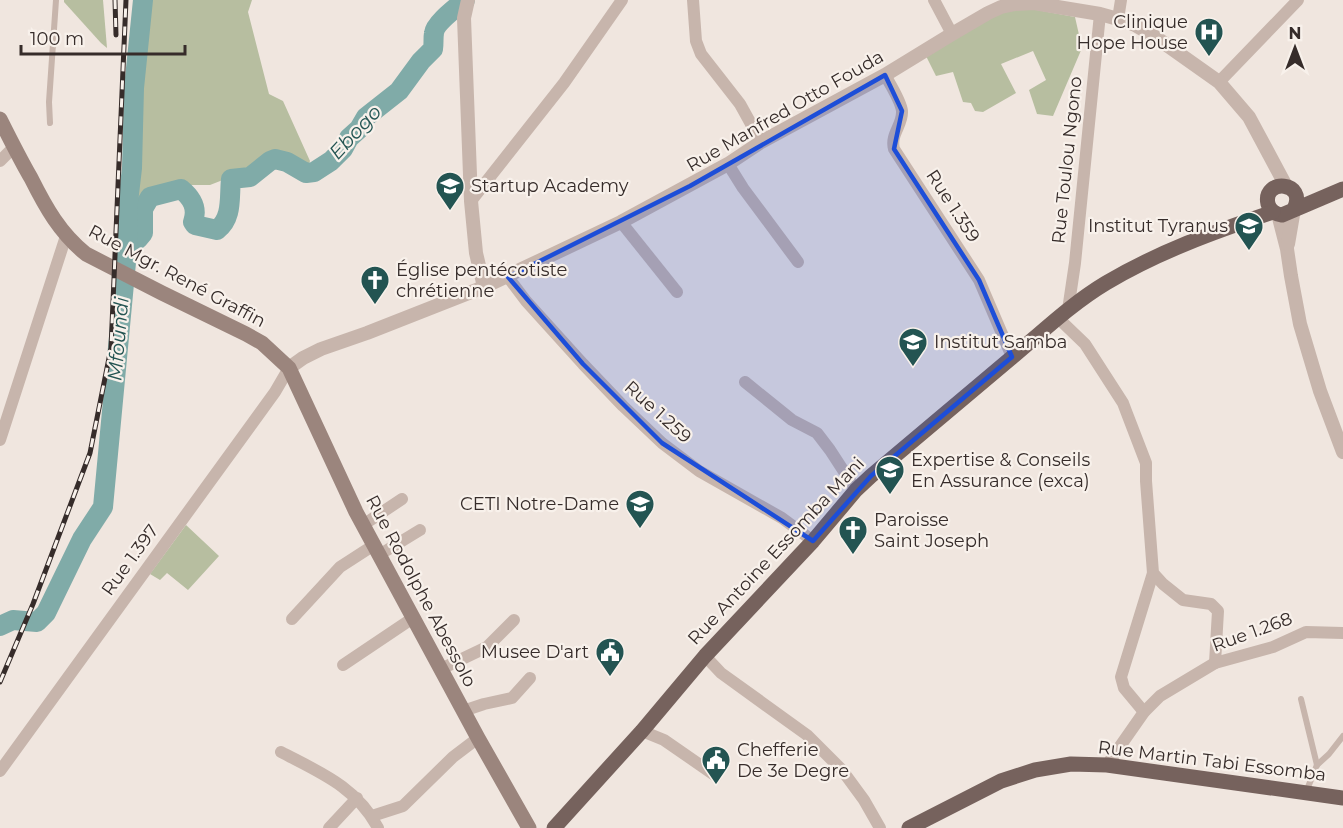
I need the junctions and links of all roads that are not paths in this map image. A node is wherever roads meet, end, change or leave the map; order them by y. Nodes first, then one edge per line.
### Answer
1 (56, 0) edge
2 (622, 0) edge
3 (693, 0) edge
4 (934, 0) edge
5 (1121, 0) edge
6 (1298, 0) edge
7 (466, 2) edge
8 (1034, 2) edge
9 (1100, 14) junction
10 (1118, 19) junction
11 (952, 34) junction
12 (885, 75) junction
13 (1219, 81) junction
14 (0, 119) edge
15 (50, 123) dead end
16 (761, 142) junction
17 (14, 147) junction
18 (0, 161) edge
19 (728, 164) junction
20 (1339, 191) edge
21 (1278, 199) junction
22 (471, 201) junction
23 (1294, 209) junction
24 (621, 222) junction
25 (66, 236) junction
26 (1287, 249) junction
27 (798, 262) dead end
28 (508, 277) junction
29 (484, 287) junction
30 (677, 292) dead end
31 (1063, 314) junction
32 (1012, 357) junction
33 (289, 368) junction
34 (745, 382) dead end
35 (0, 440) edge
36 (1343, 452) edge
37 (856, 490) junction
38 (402, 499) dead end
39 (363, 525) junction
40 (420, 530) dead end
41 (813, 542) junction
42 (376, 550) junction
43 (1153, 573) junction
44 (413, 618) junction
45 (292, 619) dead end
46 (514, 620) dead end
47 (1343, 633) edge
48 (705, 656) junction
49 (1215, 663) junction
50 (343, 665) dead end
51 (441, 669) junction
52 (530, 678) dead end
53 (1301, 699) dead end
54 (463, 711) junction
55 (1144, 712) junction
56 (642, 731) junction
57 (1343, 736) edge
58 (478, 738) junction
59 (280, 752) dead end
60 (1107, 765) junction
61 (1317, 765) junction
62 (0, 771) edge
63 (716, 776) dead end
64 (1305, 793) junction
65 (357, 798) junction
66 (1343, 798) edge
67 (372, 816) junction
68 (329, 828) edge
69 (378, 828) edge
70 (529, 828) edge
71 (554, 828) edge
72 (880, 828) edge
73 (909, 828) edge

1 - 15 lane
2 - 22 street
3 - 16 street
4 - 11 street
5 - 10 street
6 - 13 street
7 - 22 street
8 - 9 street, Rue Manfred Otto Fouda
8 - 11 street, Rue Manfred Otto Fouda
9 - 10 street, Rue Manfred Otto Fouda
9 - 31 street, Rue Toulou Ngono
10 - 13 street, Rue Manfred Otto Fouda
11 - 12 street, Rue Manfred Otto Fouda
12 - 16 street, Rue Manfred Otto Fouda
12 - 32 street, Rue 1.359
13 - 21 street, Rue Manfred Otto Fouda
14 - 17 main road, Rue Mgr. René Graffin
16 - 19 street, Rue Manfred Otto Fouda
17 - 18 street
17 - 25 main road, Rue Mgr. René Graffin
19 - 24 street, Rue Manfred Otto Fouda
19 - 27 street
20 - 21 main road
20 - 23 main road
21 - 23 main road
21 - 26 street
21 - 31 main road, Rue Antoine Essomba Mani
22 - 29 street
23 - 26 street
24 - 28 street, Rue Manfred Otto Fouda
24 - 30 street
25 - 33 main road, Rue Mgr. René Graffin
25 - 35 street
26 - 36 street
28 - 29 street, Rue Manfred Otto Fouda
28 - 41 street, Rue 1.259
29 - 33 street, Rue Manfred Otto Fouda
31 - 32 main road, Rue Antoine Essomba Mani
31 - 43 street
32 - 37 main road, Rue Antoine Essomba Mani
33 - 39 main road, Rue Rodolphe Abessolo
33 - 62 street, Rue 1.397
34 - 37 street
37 - 41 main road, Rue Antoine Essomba Mani
38 - 39 street
39 - 42 main road, Rue Rodolphe Abessolo
40 - 42 street
41 - 48 main road, Rue Antoine Essomba Mani
42 - 44 main road, Rue Rodolphe Abessolo
42 - 45 street
43 - 49 street
43 - 55 street
44 - 50 street
44 - 51 main road, Rue Rodolphe Abessolo
46 - 51 street
47 - 49 street, Rue 1.268
48 - 56 main road, Rue Antoine Essomba Mani
48 - 72 street
49 - 55 street, Rue 1.268
51 - 54 main road, Rue Rodolphe Abessolo
52 - 54 street
53 - 61 lane
54 - 58 main road, Rue Rodolphe Abessolo
55 - 60 street, Rue 1.268
56 - 63 street
56 - 71 main road, Rue Antoine Essomba Mani
57 - 61 lane
58 - 67 street
58 - 70 main road, Rue Rodolphe Abessolo
59 - 65 street
60 - 64 main road, Rue Martin Tabi Essomba
60 - 73 main road, Rue Martin Tabi Essomba
61 - 64 lane
64 - 66 main road, Rue Martin Tabi Essomba
65 - 67 street
65 - 68 street
67 - 69 street

